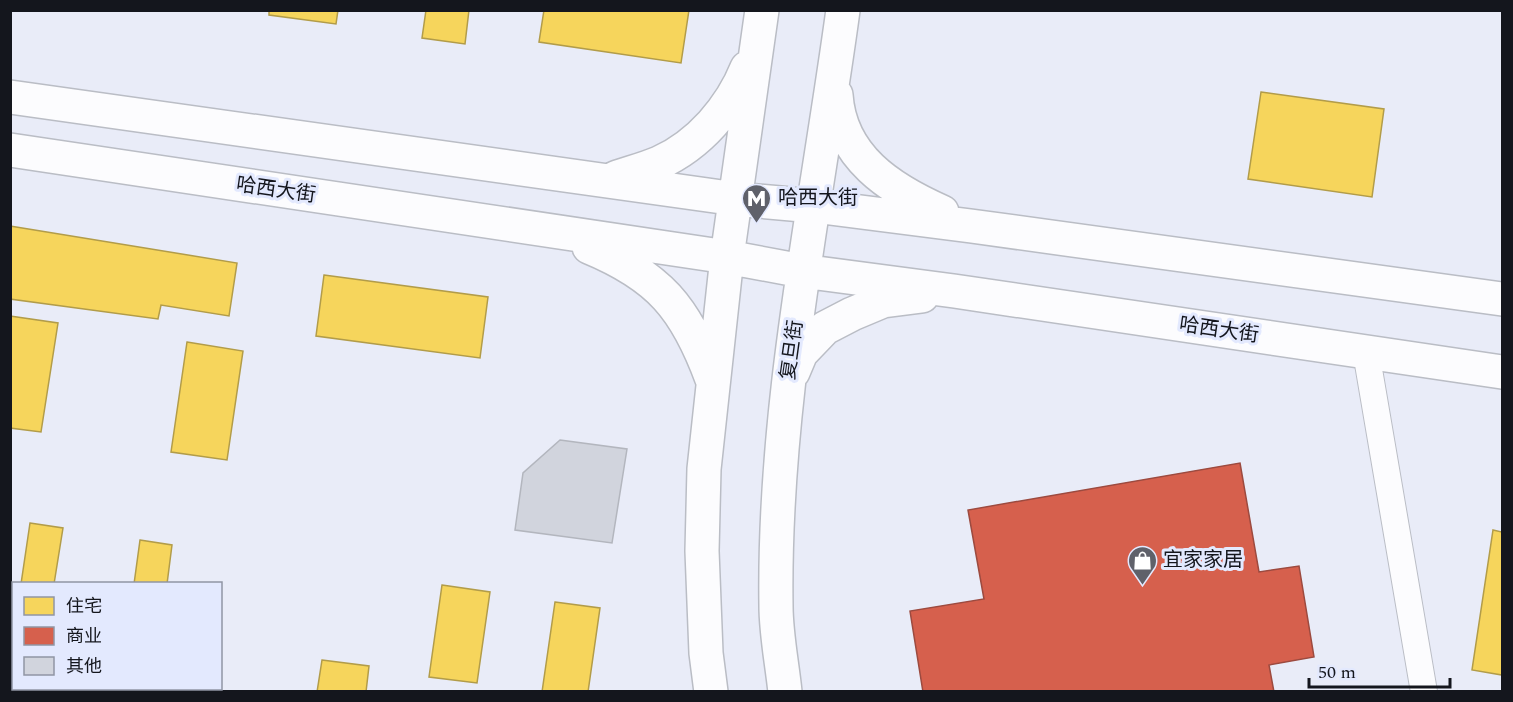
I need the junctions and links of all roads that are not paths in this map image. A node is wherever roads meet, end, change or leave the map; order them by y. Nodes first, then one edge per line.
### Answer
1 (843, 10) edge
2 (760, 26) edge
3 (835, 73) junction
4 (10, 97) edge
5 (10, 150) edge
6 (610, 180) junction
7 (736, 199) junction
8 (814, 206) junction
9 (971, 225) junction
10 (551, 231) junction
11 (727, 257) junction
12 (802, 271) junction
13 (954, 291) junction
14 (1503, 299) edge
15 (1366, 352) junction
16 (1503, 372) edge
17 (714, 382) junction
18 (787, 388) junction
19 (711, 692) edge
20 (785, 692) edge
21 (1424, 692) edge

1 - 3 main road, 复旦街
2 - 6 main road
2 - 7 main road
3 - 8 main road, 复旦街
3 - 9 main road
4 - 6 main road
5 - 10 main road, 哈西大街
6 - 7 main road
7 - 8 main road
7 - 11 main road
8 - 9 main road
8 - 12 main road, 复旦街
9 - 14 main road
10 - 11 main road, 哈西大街
10 - 17 main road
11 - 12 main road, 哈西大街
11 - 17 main road
12 - 13 main road, 哈西大街
12 - 18 main road, 复旦街
13 - 15 main road, 哈西大街
13 - 18 main road
15 - 16 main road, 哈西大街
15 - 21 street
17 - 19 main road
18 - 20 main road, 复旦街

